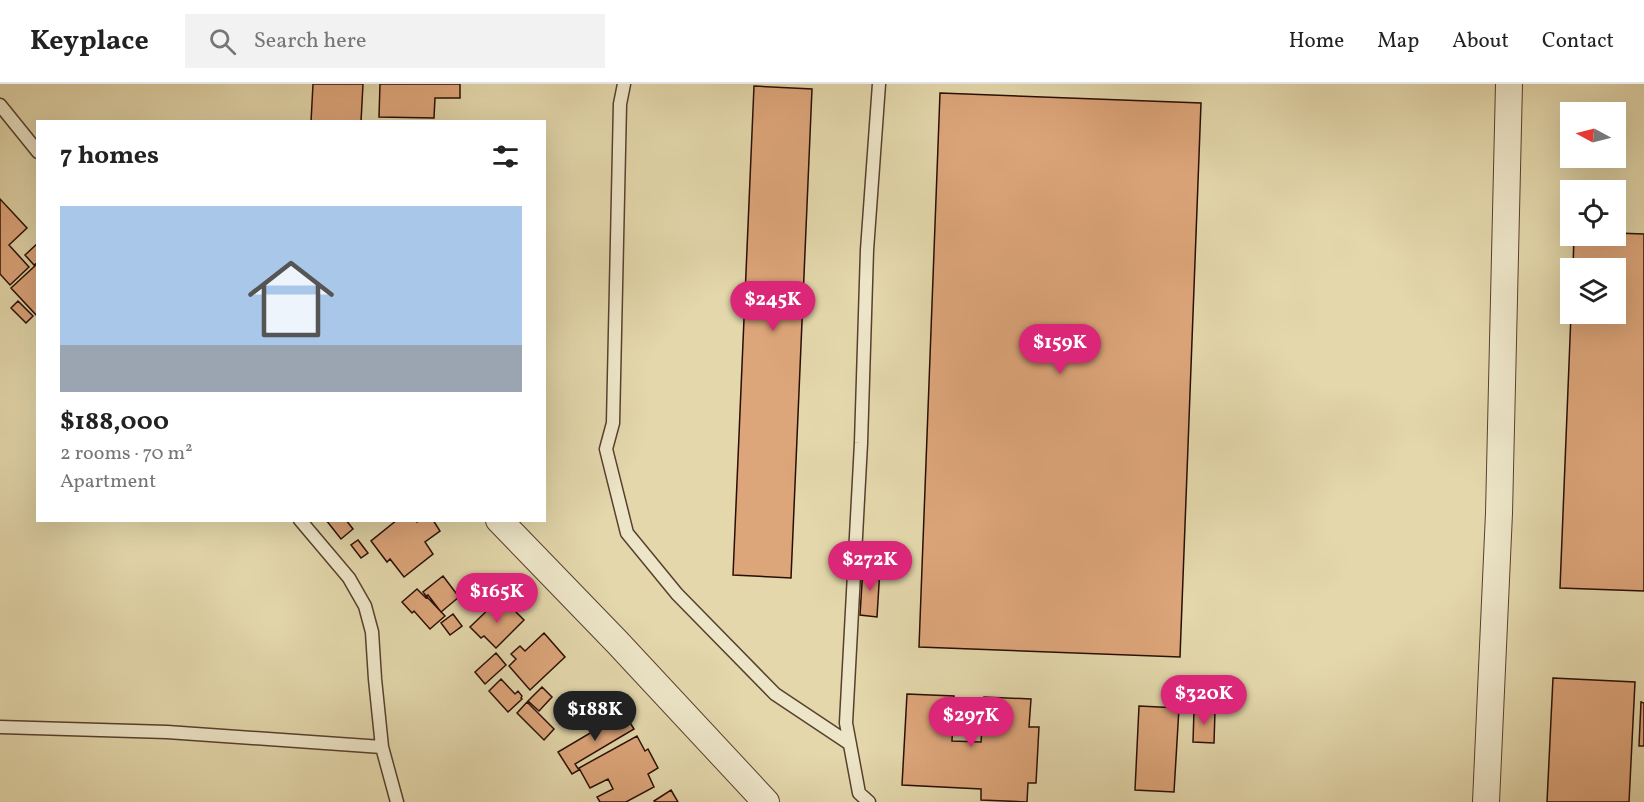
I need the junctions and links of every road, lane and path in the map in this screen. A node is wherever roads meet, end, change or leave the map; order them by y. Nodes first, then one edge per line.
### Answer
1 (624, 84) edge
2 (879, 84) edge
3 (1509, 84) edge
4 (0, 105) edge
5 (36, 150) edge
6 (302, 522) edge
7 (501, 522) edge
8 (0, 727) edge
9 (850, 744) junction
10 (382, 747) junction
11 (397, 802) edge
12 (766, 802) edge
13 (869, 802) edge
14 (1486, 802) edge

1 - 9 lane
2 - 9 lane
3 - 14 street
4 - 5 lane
6 - 10 lane
7 - 12 street
8 - 10 lane
9 - 13 lane
10 - 11 lane

